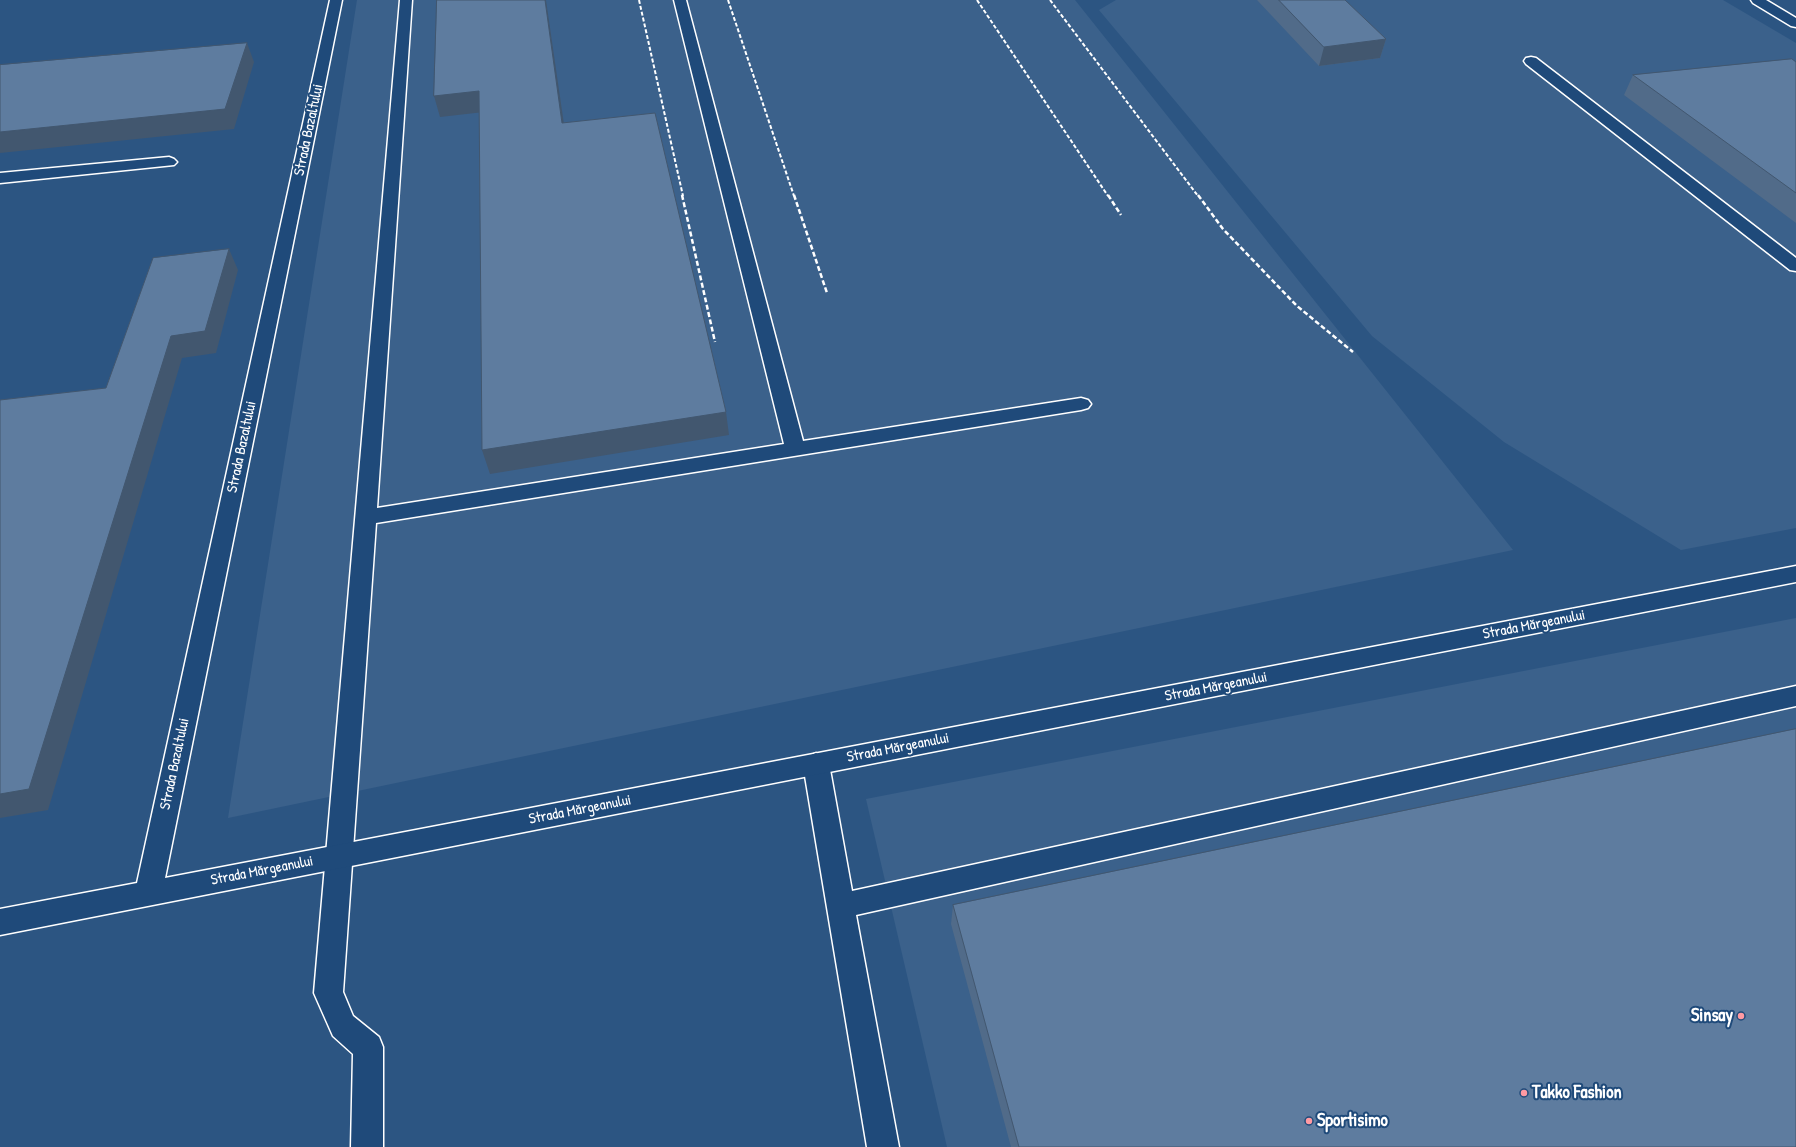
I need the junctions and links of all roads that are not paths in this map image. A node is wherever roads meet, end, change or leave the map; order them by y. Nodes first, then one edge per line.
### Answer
1 (336, 0) edge
2 (406, 0) edge
3 (680, 0) edge
4 (1757, 0) edge
5 (1796, 23) edge
6 (1531, 61) dead end
7 (168, 162) dead end
8 (0, 178) edge
9 (1796, 266) edge
10 (1081, 404) dead end
11 (795, 449) junction
12 (365, 517) junction
13 (1796, 574) edge
14 (1796, 696) edge
15 (816, 764) junction
16 (338, 856) junction
17 (148, 893) junction
18 (841, 906) junction
19 (0, 922) edge
20 (367, 1147) edge
21 (883, 1147) edge

1 - 17 street, Strada Bazaltului
2 - 12 street
3 - 11 street
4 - 5 street
6 - 9 street
7 - 8 street
10 - 11 street
11 - 12 street
12 - 16 street
13 - 15 street, Strada Mărgeanului
14 - 18 street
15 - 16 street, Strada Mărgeanului
15 - 18 street
16 - 17 street, Strada Mărgeanului
16 - 20 street
17 - 19 street, Strada Mărgeanului
18 - 21 street

